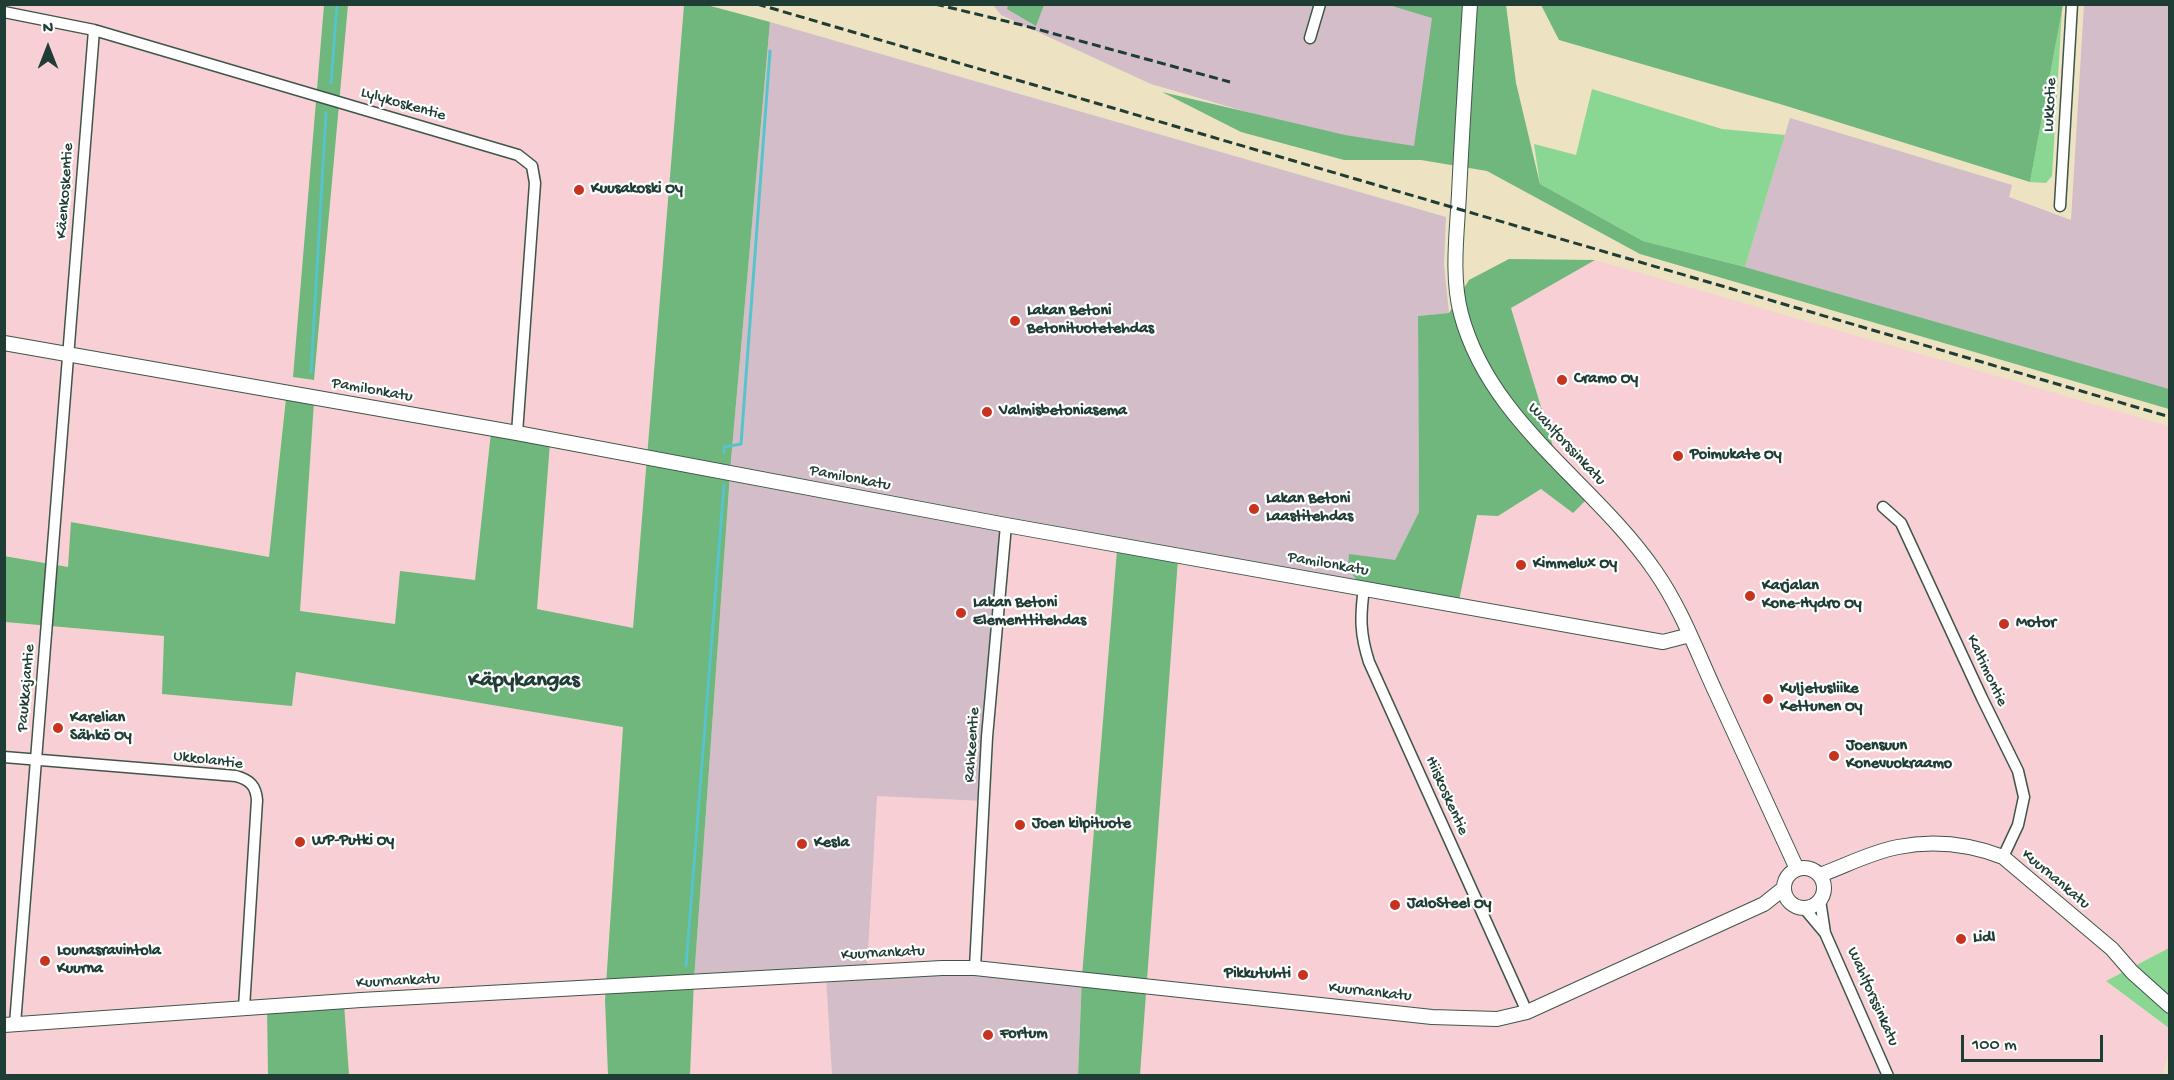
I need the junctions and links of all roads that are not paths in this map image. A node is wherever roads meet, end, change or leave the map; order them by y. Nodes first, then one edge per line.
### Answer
1 (1320, 4) edge
2 (1470, 4) edge
3 (2072, 4) edge
4 (4, 12) edge
5 (94, 30) junction
6 (1310, 38) dead end
7 (2060, 206) dead end
8 (4, 343) edge
9 (69, 355) junction
10 (517, 433) junction
11 (1883, 507) dead end
12 (1006, 525) junction
13 (1364, 588) junction
14 (1690, 635) junction
15 (4, 757) edge
16 (36, 759) junction
17 (2003, 857) junction
18 (1797, 869) junction
19 (1820, 875) junction
20 (1784, 888) junction
21 (1820, 900) junction
22 (1798, 906) junction
23 (1741, 915) junction
24 (1825, 933) junction
25 (975, 968) junction
26 (2169, 1004) edge
27 (244, 1008) junction
28 (1527, 1012) junction
29 (10, 1024) edge
30 (1888, 1076) edge

1 - 6 street
2 - 14 street, Wahlforssinkatu
3 - 7 street, Lukkotie
4 - 5 street, Lylykoskentie
5 - 9 street, Käenkoskentie
5 - 10 street, Lylykoskentie
8 - 9 street, Pamilonkatu
9 - 10 street, Pamilonkatu
9 - 16 street, Paukkajantie
10 - 12 street, Pamilonkatu
11 - 17 street, Kaltimontie
12 - 13 street, Pamilonkatu
12 - 25 street, Rahkeentie
13 - 14 street, Pamilonkatu
13 - 28 street, Hiiskoskentie
14 - 18 street, Wahlforssinkatu
15 - 16 street, Ukkolantie
16 - 27 street, Ukkolantie
16 - 29 street, Paukkajantie
17 - 19 street, Kuurnankatu
17 - 26 street, Kuurnankatu
18 - 19 street
18 - 20 street
19 - 21 street
20 - 22 street
20 - 23 street, Kuurnankatu
21 - 22 street
21 - 24 street, Wahlforssinkatu
22 - 23 street, Kuurnankatu
22 - 24 street, Wahlforssinkatu
23 - 28 street, Kuurnankatu
24 - 30 street, Wahlforssinkatu
25 - 27 street, Kuurnankatu
25 - 28 street, Kuurnankatu
27 - 29 street, Kuurnankatu

